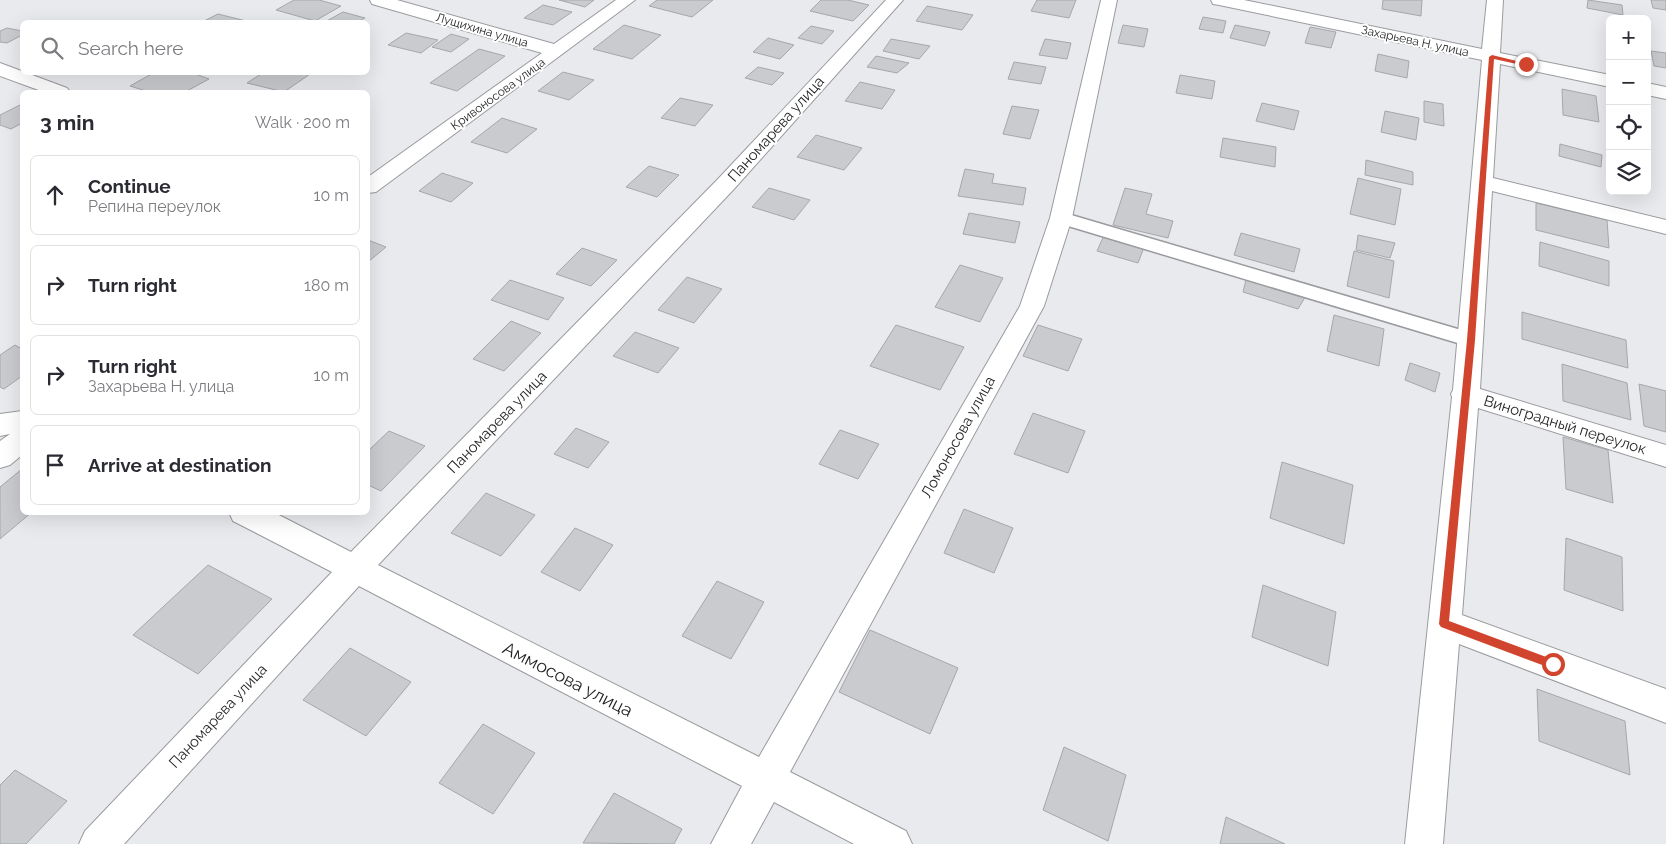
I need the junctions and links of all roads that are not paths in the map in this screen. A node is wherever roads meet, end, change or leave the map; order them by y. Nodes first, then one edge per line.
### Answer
1 (378, 0) edge
2 (627, 0) edge
3 (895, 0) edge
4 (1109, 0) edge
5 (1219, 0) edge
6 (1496, 0) edge
7 (557, 51) junction
8 (1492, 57) junction
9 (0, 69) edge
10 (1606, 81) edge
11 (55, 90) edge
12 (1651, 90) edge
13 (1666, 93) edge
14 (1482, 182) junction
15 (370, 186) edge
16 (1061, 218) junction
17 (1666, 227) edge
18 (1471, 340) junction
19 (1464, 394) junction
20 (20, 422) edge
21 (0, 425) edge
22 (20, 442) edge
23 (1666, 456) edge
24 (0, 457) edge
25 (250, 515) edge
26 (355, 570) junction
27 (1444, 624) junction
28 (1666, 706) edge
29 (765, 780) junction
30 (98, 844) edge
31 (730, 844) edge
32 (893, 844) edge
33 (1424, 844) edge

1 - 7 street, Лущихина улица
2 - 7 street, Кривоносова улица
3 - 26 street, Паномарева улица
4 - 16 street, Ломоносова улица
5 - 8 street, Захарьева Н. улица
6 - 8 street
7 - 15 street, Кривоносова улица
8 - 10 street, Захарьева Н. улица
8 - 14 street
9 - 11 street
12 - 13 street
14 - 17 street
14 - 18 street
16 - 18 lane
16 - 29 street, Ломоносова улица
18 - 19 street
19 - 23 street, Виноградный переулок
19 - 27 street
20 - 21 street
22 - 24 street
25 - 26 street, Аммосова улица
26 - 29 street, Аммосова улица
26 - 30 street, Паномарева улица
27 - 28 street
27 - 33 street
29 - 31 street, Ломоносова улица
29 - 32 street, Аммосова улица

